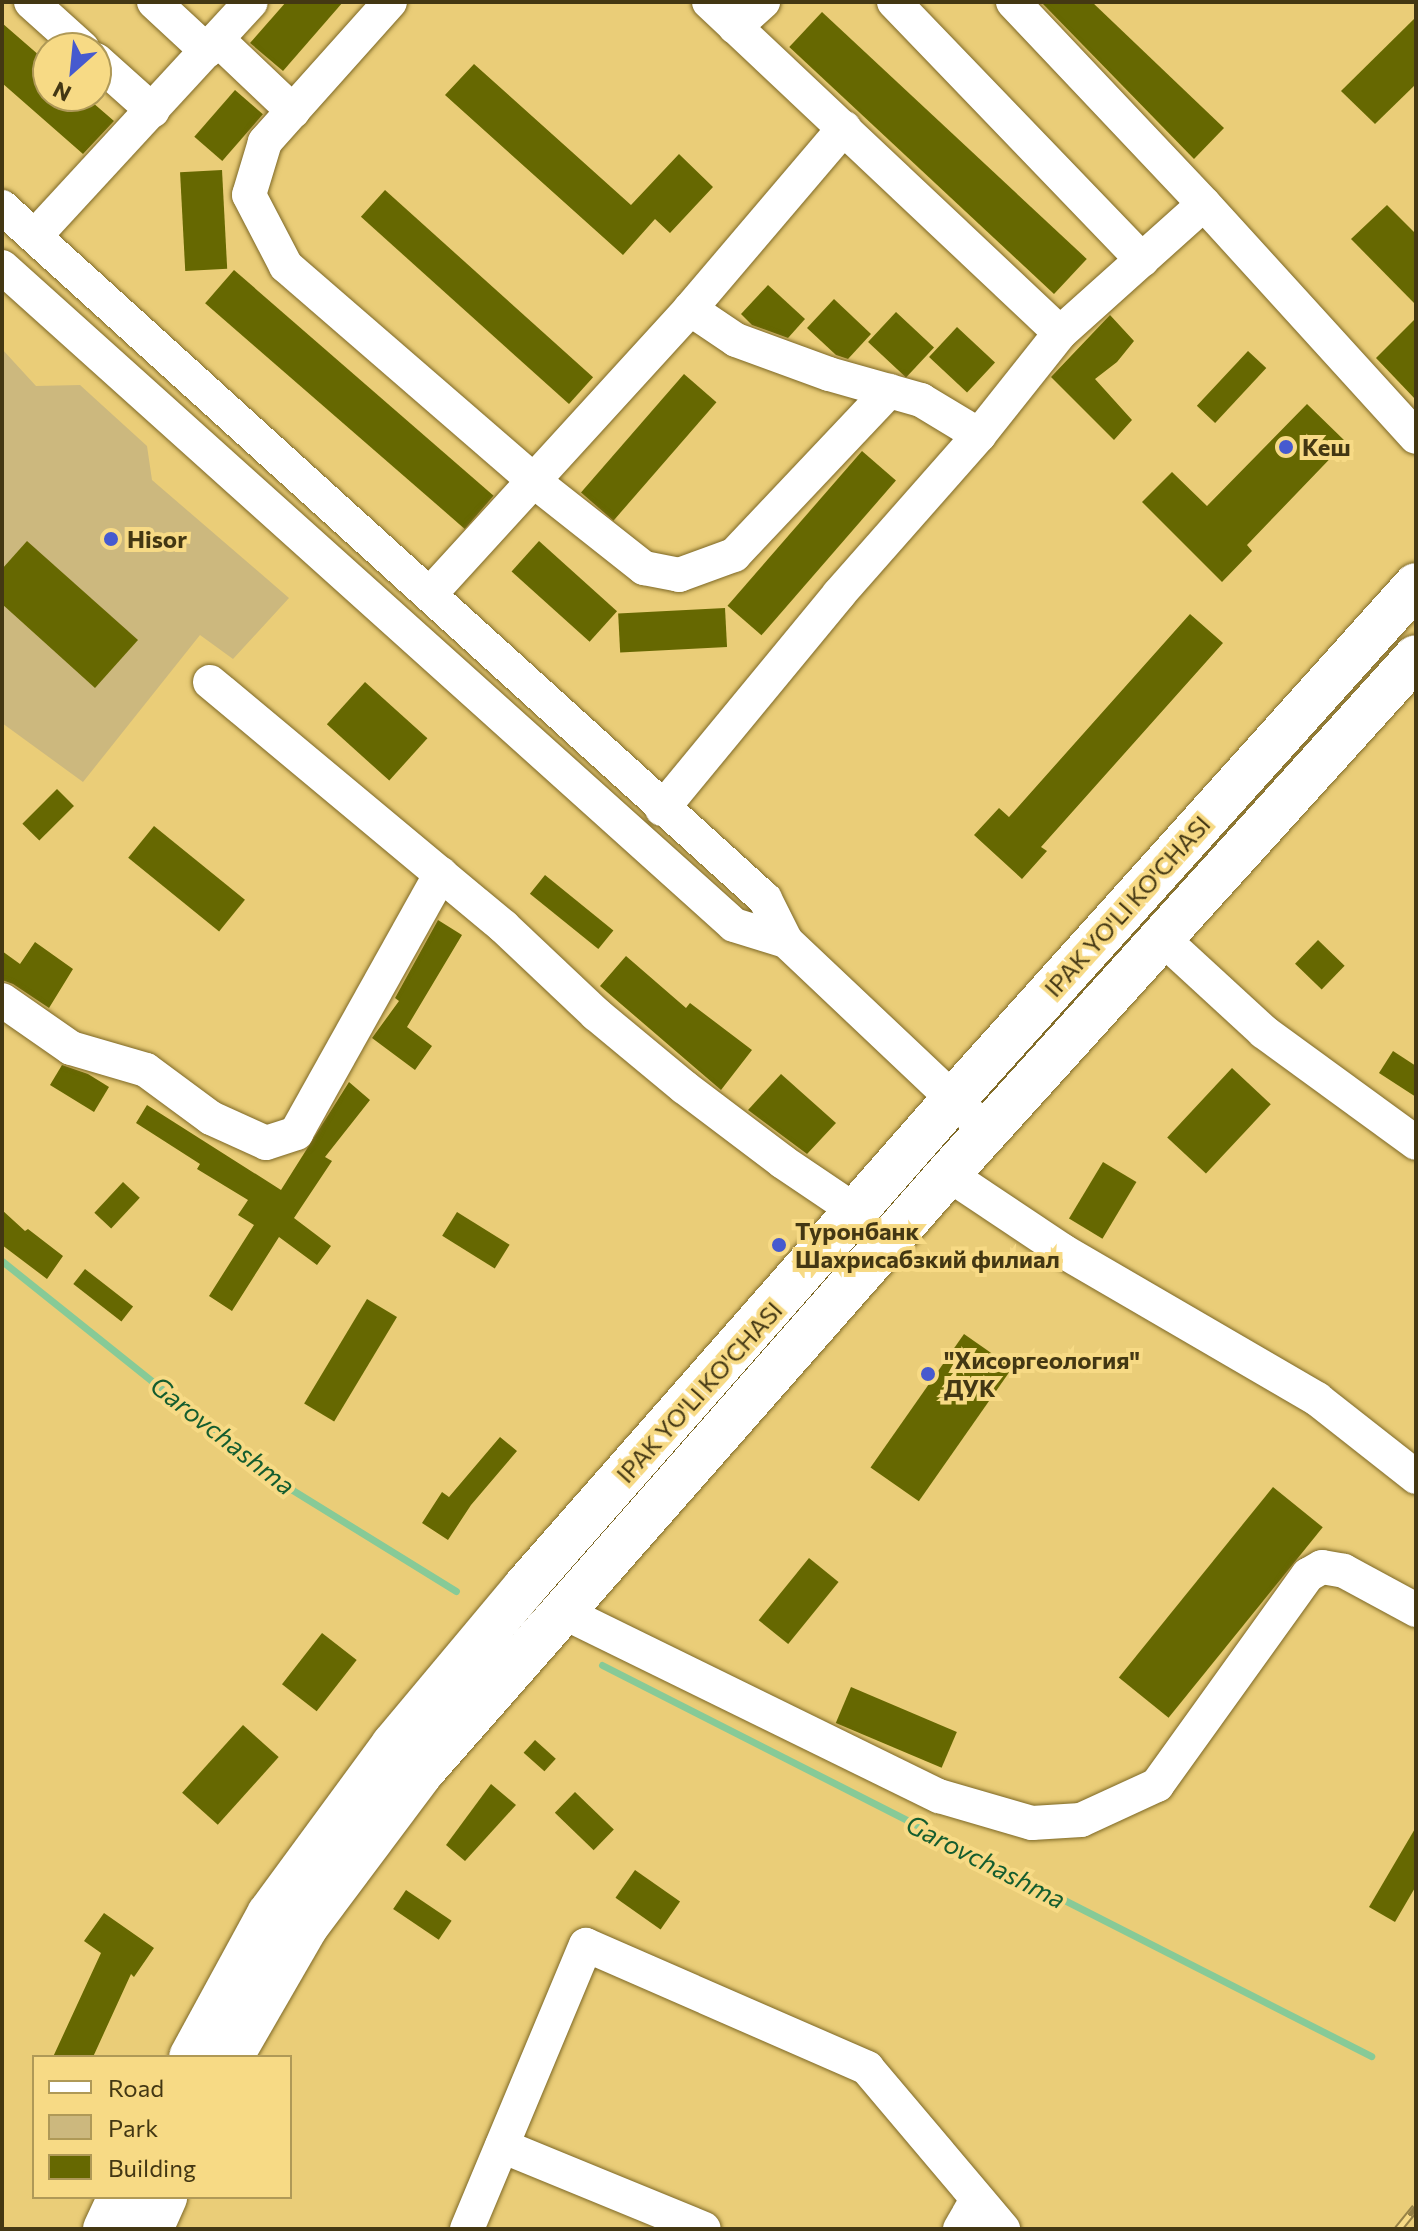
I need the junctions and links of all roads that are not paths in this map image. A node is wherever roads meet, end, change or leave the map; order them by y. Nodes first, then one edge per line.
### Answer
1 (31, 2) edge
2 (154, 2) edge
3 (251, 2) edge
4 (390, 2) edge
5 (709, 2) edge
6 (763, 2) edge
7 (894, 2) edge
8 (1013, 2) edge
9 (735, 27) junction
10 (64, 32) edge
11 (212, 45) junction
12 (112, 74) edge
13 (153, 111) junction
14 (293, 111) junction
15 (844, 128) junction
16 (1204, 204) junction
17 (2, 207) edge
18 (35, 236) junction
19 (1142, 260) junction
20 (2, 267) edge
21 (690, 309) junction
22 (1060, 333) junction
23 (889, 391) junction
24 (979, 435) junction
25 (1416, 437) edge
26 (535, 482) junction
27 (1416, 585) edge
28 (430, 594) junction
29 (1416, 657) edge
30 (210, 682) dead end
31 (662, 809) junction
32 (441, 874) junction
33 (1163, 939) junction
34 (786, 941) junction
35 (2, 1000) edge
36 (954, 1099) junction
37 (988, 1131) junction
38 (1416, 1143) edge
39 (948, 1174) junction
40 (857, 1212) junction
41 (1416, 1477) edge
42 (1416, 1610) edge
43 (561, 1611) junction
44 (192, 2055) edge
45 (232, 2055) edge
46 (502, 2146) junction
47 (119, 2199) edge
48 (164, 2199) edge
49 (977, 2199) junction
50 (105, 2229) edge
51 (151, 2229) edge
52 (467, 2229) edge
53 (704, 2229) edge
54 (960, 2229) edge
55 (1003, 2229) edge

1 - 10 street
2 - 11 street
3 - 11 street
4 - 14 street
5 - 9 street
6 - 9 street
7 - 19 street
8 - 16 street
9 - 15 street
11 - 13 street
11 - 14 street
12 - 13 street
13 - 18 street
14 - 26 street
15 - 21 street
15 - 22 street
16 - 19 street
16 - 25 street
17 - 18 street
18 - 28 street
19 - 22 street
20 - 34 street
21 - 23 street
21 - 26 street
22 - 24 street
23 - 24 street
23 - 26 street
24 - 31 street
26 - 28 street
27 - 36 main road, IPAK YO'LI KO'CHASI
28 - 31 street
29 - 33 main road, IPAK YO'LI KO'CHASI
30 - 32 street
31 - 34 street
32 - 35 street
32 - 40 street
33 - 37 main road, IPAK YO'LI KO'CHASI
33 - 38 street
34 - 36 street
36 - 37 street
36 - 40 main road, IPAK YO'LI KO'CHASI
37 - 39 main road, IPAK YO'LI KO'CHASI
39 - 41 street
39 - 43 main road, IPAK YO'LI KO'CHASI
40 - 44 main road, IPAK YO'LI KO'CHASI
42 - 43 street
43 - 45 main road, IPAK YO'LI KO'CHASI
46 - 49 street
46 - 52 street
46 - 53 street
47 - 50 main road
48 - 51 main road
49 - 54 street
49 - 55 street

